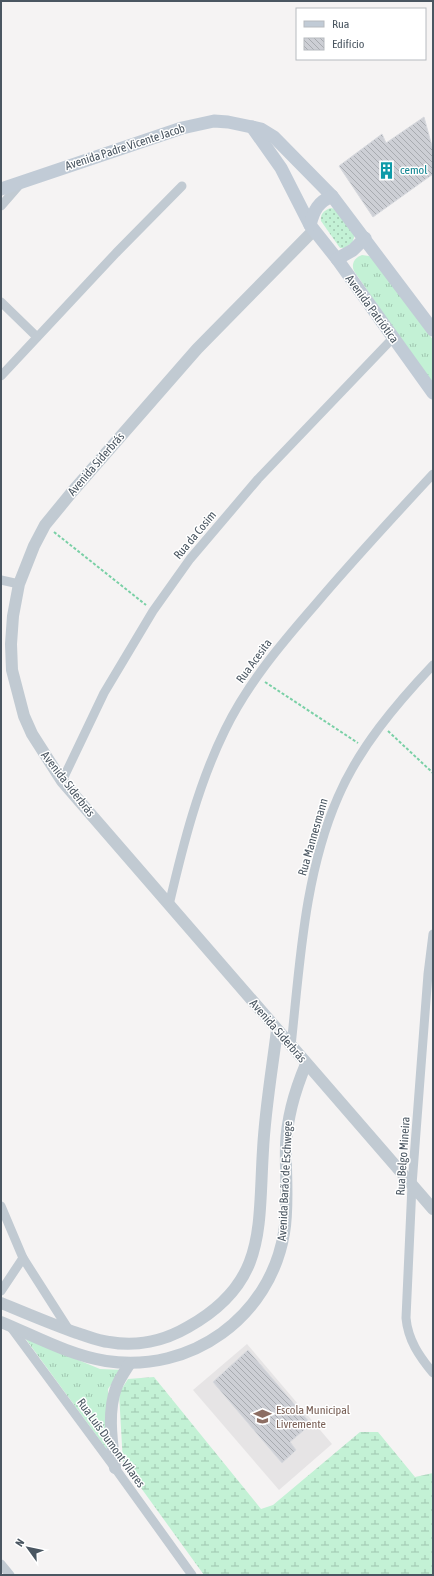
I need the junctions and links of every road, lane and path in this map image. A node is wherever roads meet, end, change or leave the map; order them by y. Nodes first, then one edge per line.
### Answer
1 (252, 127) junction
2 (23, 180) junction
3 (182, 186) dead end
4 (1, 189) edge
5 (332, 196) junction
6 (1, 206) edge
7 (312, 227) junction
8 (365, 238) junction
9 (337, 259) junction
10 (1, 302) edge
11 (433, 330) edge
12 (37, 337) junction
13 (394, 338) junction
14 (1, 376) edge
15 (433, 393) edge
16 (433, 474) edge
17 (45, 525) junction
18 (1, 580) edge
19 (19, 584) junction
20 (153, 611) junction
21 (433, 665) edge
22 (257, 677) junction
23 (382, 725) junction
24 (366, 748) junction
25 (433, 773) edge
26 (62, 781) junction
27 (169, 905) junction
28 (433, 934) edge
29 (277, 1030) junction
30 (291, 1046) junction
31 (306, 1064) junction
32 (412, 1185) junction
33 (1, 1206) edge
34 (433, 1209) edge
35 (23, 1258) junction
36 (1, 1291) edge
37 (1, 1302) edge
38 (5, 1324) edge
39 (69, 1330) junction
40 (148, 1342) junction
41 (149, 1362) junction
42 (130, 1363) junction
43 (433, 1373) edge
44 (115, 1468) junction
45 (1, 1564) edge
46 (10, 1575) edge
47 (192, 1575) edge

1 - 2 main road, Avenida Padre Vicente Jacob
1 - 5 main road, Avenida Padre Vicente Jacob
1 - 7 main road, Avenida Patriótica
2 - 4 main road, Avenida Padre Vicente Jacob
2 - 6 street
3 - 12 street
5 - 7 main road
5 - 8 main road
7 - 9 main road, Avenida Patriótica
7 - 17 street, Avenida Siderbrás
8 - 9 main road
8 - 11 main road
9 - 13 main road, Avenida Patriótica
10 - 12 street
12 - 14 street
13 - 15 main road, Avenida Patriótica
13 - 20 street, Rua da Cosim
16 - 22 street, Rua Acesita
17 - 19 street, Avenida Siderbrás
17 - 20 path
18 - 19 street
19 - 26 street, Avenida Siderbrás
20 - 26 street, Rua da Cosim
21 - 23 street, Rua Mannesmann
22 - 24 path
22 - 27 street, Rua Acesita
23 - 24 street, Rua Mannesmann
23 - 25 path
24 - 30 street, Rua Mannesmann
26 - 27 street, Avenida Siderbrás
27 - 29 street, Avenida Siderbrás
28 - 32 street, Rua Belgo Mineira
29 - 30 street, Avenida Siderbrás
29 - 40 street, Avenida Barão de Eschwege
30 - 31 street, Avenida Siderbrás
31 - 32 street, Avenida Siderbrás
31 - 41 street, Avenida Barão de Eschwege
32 - 34 street, Avenida Siderbrás
32 - 43 street, Rua Belgo Mineira
33 - 35 street
35 - 36 street
35 - 39 street
37 - 39 street, Avenida Barão de Eschwege
38 - 42 street, Avenida Barão de Eschwege
38 - 44 street, Rua Luís Dumont Vilares
39 - 40 street, Avenida Barão de Eschwege
40 - 41 street
41 - 42 street, Avenida Barão de Eschwege
42 - 44 street
44 - 47 street, Rua Luís Dumont Vilares
45 - 46 street

